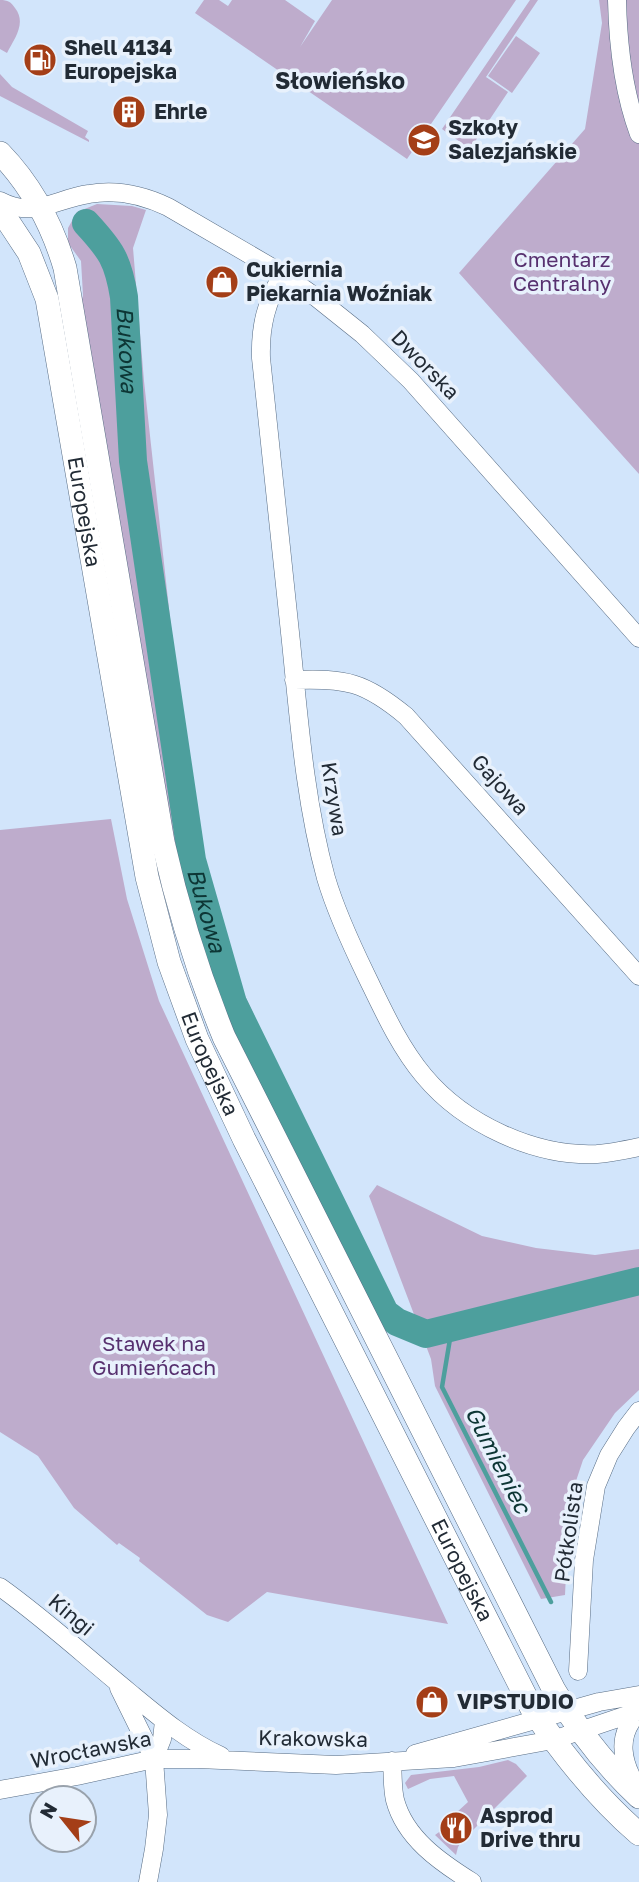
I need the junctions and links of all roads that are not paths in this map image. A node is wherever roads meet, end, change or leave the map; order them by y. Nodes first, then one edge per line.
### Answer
1 (617, 0) edge
2 (620, 54) junction
3 (639, 56) edge
4 (639, 134) edge
5 (0, 153) edge
6 (0, 201) edge
7 (41, 208) junction
8 (0, 209) edge
9 (283, 274) junction
10 (639, 638) edge
11 (294, 680) junction
12 (639, 976) edge
13 (639, 1147) edge
14 (639, 1411) edge
15 (0, 1587) edge
16 (579, 1671) dead end
17 (112, 1678) junction
18 (639, 1695) edge
19 (639, 1711) edge
20 (539, 1719) junction
21 (164, 1721) junction
22 (573, 1721) junction
23 (553, 1740) junction
24 (154, 1759) junction
25 (234, 1761) junction
26 (392, 1761) junction
27 (0, 1790) edge
28 (639, 1790) edge
29 (639, 1797) edge
30 (639, 1834) edge
31 (446, 1876) edge
32 (148, 1882) edge
33 (472, 1882) edge

1 - 2 street
2 - 3 street
2 - 4 street
5 - 7 main road, Europejska
6 - 7 street
7 - 9 street, Dworska
7 - 22 main road, Europejska
8 - 20 main road, Europejska
9 - 10 street, Dworska
9 - 11 street, Krzywa
11 - 12 street, Gajowa
11 - 13 street, Krzywa
14 - 16 street, Półkolista
15 - 17 street, Kingi
17 - 21 street, Kingi
17 - 24 street, Kingi
18 - 22 street, Krakowska
19 - 22 street, Krakowska
19 - 28 street
20 - 22 street, Krakowska
20 - 23 main road, Europejska
20 - 26 street, Krakowska
21 - 24 street
21 - 25 street, Kingi
22 - 23 street, Krakowska
22 - 29 main road, Europejska
23 - 26 street, Krakowska
23 - 30 main road, Europejska
24 - 25 street, Wrocławska
24 - 27 street, Wrocławska
24 - 32 street
25 - 26 street, Krakowska
26 - 31 street, Krakowska
31 - 33 street, Krakowska

